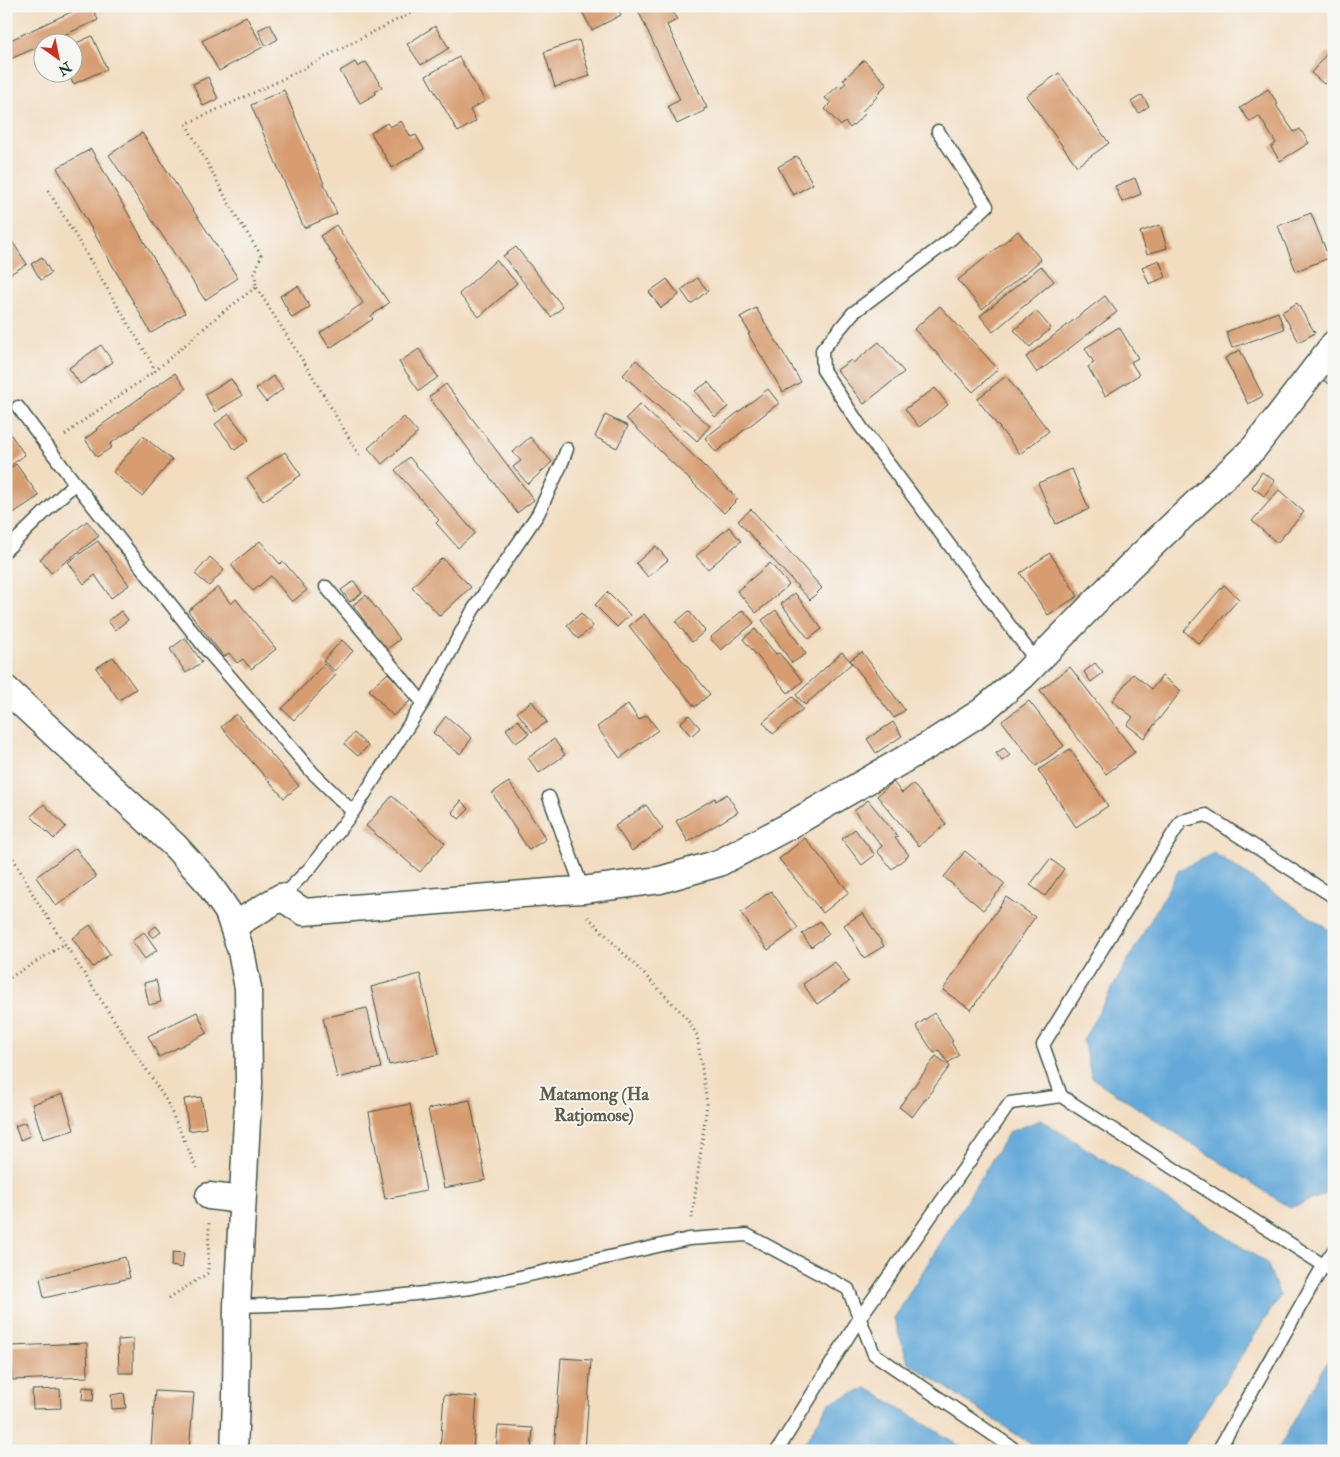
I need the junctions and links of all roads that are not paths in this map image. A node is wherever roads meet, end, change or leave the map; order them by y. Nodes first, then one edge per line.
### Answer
1 (938, 131) dead end
2 (1334, 344) edge
3 (18, 407) dead end
4 (567, 448) dead end
5 (75, 483) junction
6 (6, 550) edge
7 (326, 587) dead end
8 (1036, 662) junction
9 (6, 689) edge
10 (423, 703) junction
11 (549, 797) dead end
12 (353, 812) junction
13 (572, 890) junction
14 (281, 897) junction
15 (1334, 897) edge
16 (233, 926) junction
17 (1061, 1096) junction
18 (209, 1196) road end
19 (242, 1200) junction
20 (1334, 1250) edge
21 (1329, 1269) edge
22 (237, 1306) junction
23 (859, 1319) junction
24 (234, 1451) edge
25 (777, 1451) edge
26 (1017, 1451) edge
27 (1218, 1451) edge

1 - 8 lane
2 - 8 street
3 - 5 lane
4 - 10 lane
5 - 6 lane
5 - 12 lane
7 - 10 lane
8 - 13 street
9 - 16 street
10 - 12 lane
11 - 13 lane
12 - 14 lane
13 - 14 street
14 - 16 street
15 - 17 lane
16 - 19 street
17 - 21 lane
17 - 23 lane
18 - 19 street
19 - 22 street
20 - 21 lane
21 - 27 lane
22 - 23 lane
22 - 24 street
23 - 25 lane
23 - 26 lane

